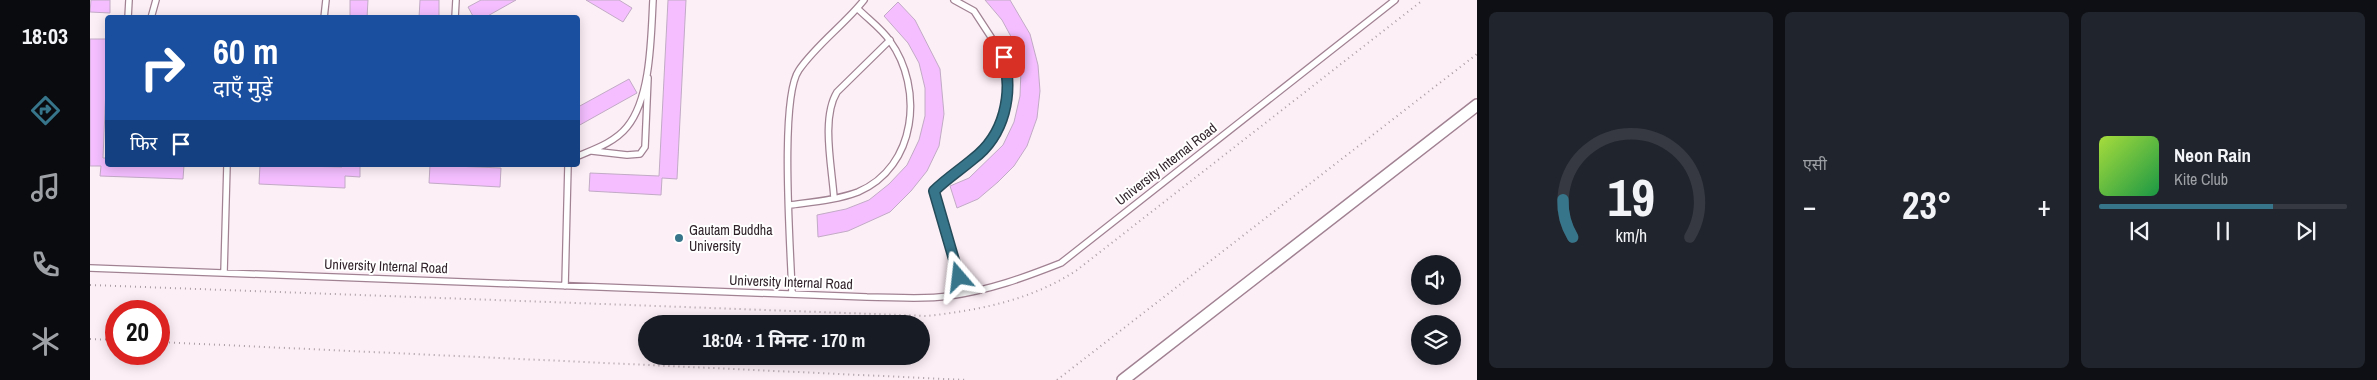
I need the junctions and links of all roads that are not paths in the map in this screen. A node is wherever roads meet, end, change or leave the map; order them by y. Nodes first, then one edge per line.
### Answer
1 (129, 0) edge
2 (156, 0) edge
3 (326, 0) edge
4 (456, 0) edge
5 (653, 0) edge
6 (864, 0) edge
7 (954, 0) edge
8 (1395, 0) edge
9 (857, 8) junction
10 (128, 15) edge
11 (152, 15) edge
12 (324, 15) edge
13 (455, 15) edge
14 (890, 40) junction
15 (649, 63) junction
16 (1477, 105) edge
17 (590, 150) junction
18 (580, 155) edge
19 (227, 167) edge
20 (568, 167) edge
21 (834, 198) junction
22 (790, 205) junction
23 (90, 268) edge
24 (224, 272) junction
25 (565, 286) junction
26 (964, 293) junction
27 (792, 294) junction
28 (1123, 380) edge

1 - 10 lane
2 - 11 lane
3 - 12 lane
4 - 13 lane
5 - 15 lane
6 - 9 lane
7 - 26 lane
8 - 26 lane, University Internal Road
9 - 14 lane
9 - 22 lane
14 - 21 lane
14 - 21 lane
15 - 17 lane
15 - 17 lane
16 - 28 street
17 - 18 lane
19 - 24 lane
20 - 25 lane
21 - 22 lane
22 - 27 lane
23 - 24 lane, University Internal Road
24 - 25 lane, University Internal Road
25 - 27 lane, University Internal Road
26 - 27 lane, University Internal Road

